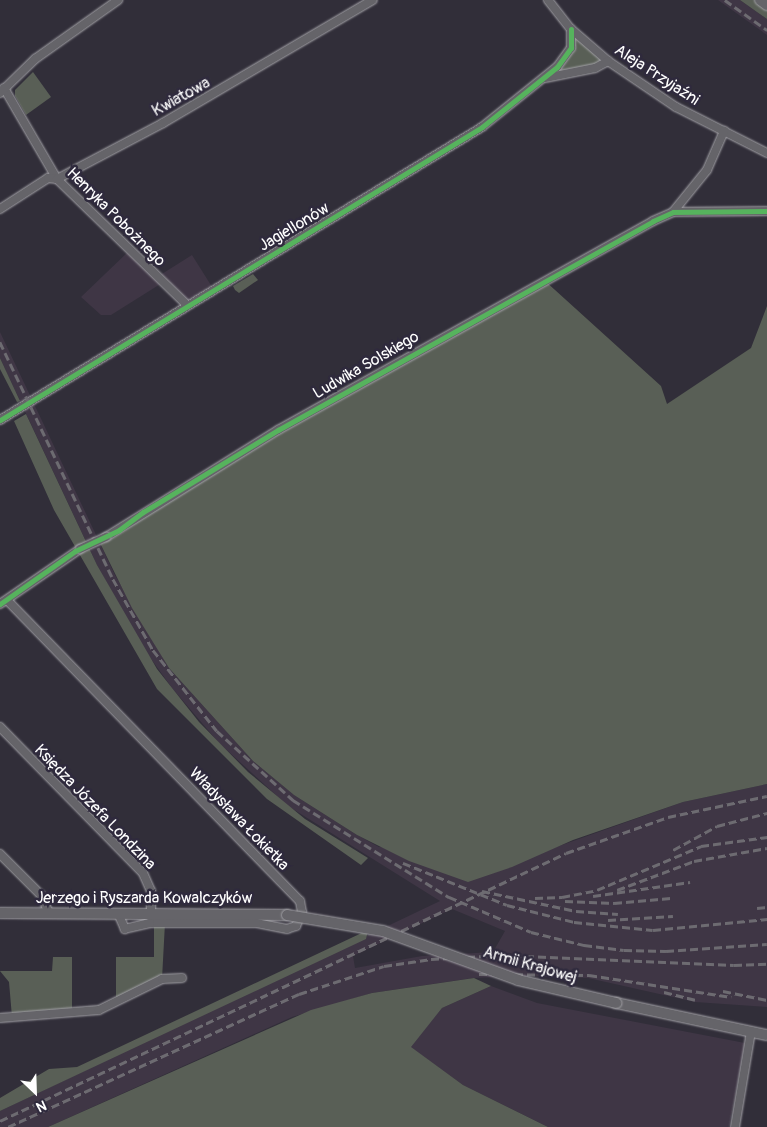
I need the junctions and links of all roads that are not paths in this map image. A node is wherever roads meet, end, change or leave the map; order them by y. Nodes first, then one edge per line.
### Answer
1 (118, 0) edge
2 (373, 0) edge
3 (548, 0) edge
4 (760, 0) edge
5 (767, 5) edge
6 (571, 28) junction
7 (608, 61) junction
8 (544, 78) junction
9 (2, 90) edge
10 (724, 132) junction
11 (767, 153) edge
12 (57, 179) junction
13 (0, 209) edge
14 (767, 211) edge
15 (673, 212) junction
16 (188, 306) junction
17 (0, 420) edge
18 (3, 602) edge
19 (0, 727) edge
20 (0, 854) edge
21 (0, 913) edge
22 (49, 913) junction
23 (118, 913) junction
24 (151, 914) junction
25 (287, 915) joint
26 (182, 978) dead end
27 (0, 1018) edge
28 (751, 1031) junction
29 (767, 1035) edge
30 (735, 1127) edge

1 - 9 street
2 - 12 street, Kwiatowa
3 - 6 street, Aleja Przyjaźni
4 - 5 main road
6 - 7 street, Aleja Przyjaźni
6 - 8 street, Jagiellonów
7 - 8 street, Jagiellonów
7 - 10 street, Aleja Przyjaźni
8 - 16 street, Jagiellonów
9 - 12 street, Henryka Pobożnego
10 - 11 street, Aleja Przyjaźni
10 - 15 street, Ludwika Solskiego
12 - 13 street, Kwiatowa
12 - 16 street, Henryka Pobożnego
14 - 15 street, Ludwika Solskiego
15 - 18 street, Ludwika Solskiego, bridge
16 - 17 street, Jagiellonów
18 - 23 street, Władysława Łokietka
19 - 24 street, Księdza Józefa Londzina
20 - 22 street
21 - 22 main road, Jerzego i Ryszarda Kowalczyków
22 - 23 main road, Jerzego i Ryszarda Kowalczyków
23 - 24 main road, Jerzego i Ryszarda Kowalczyków
24 - 25 main road, Jerzego i Ryszarda Kowalczyków
25 - 28 main road, Armii Krajowej, bridge
26 - 27 street
28 - 29 main road, Armii Krajowej
28 - 30 street

